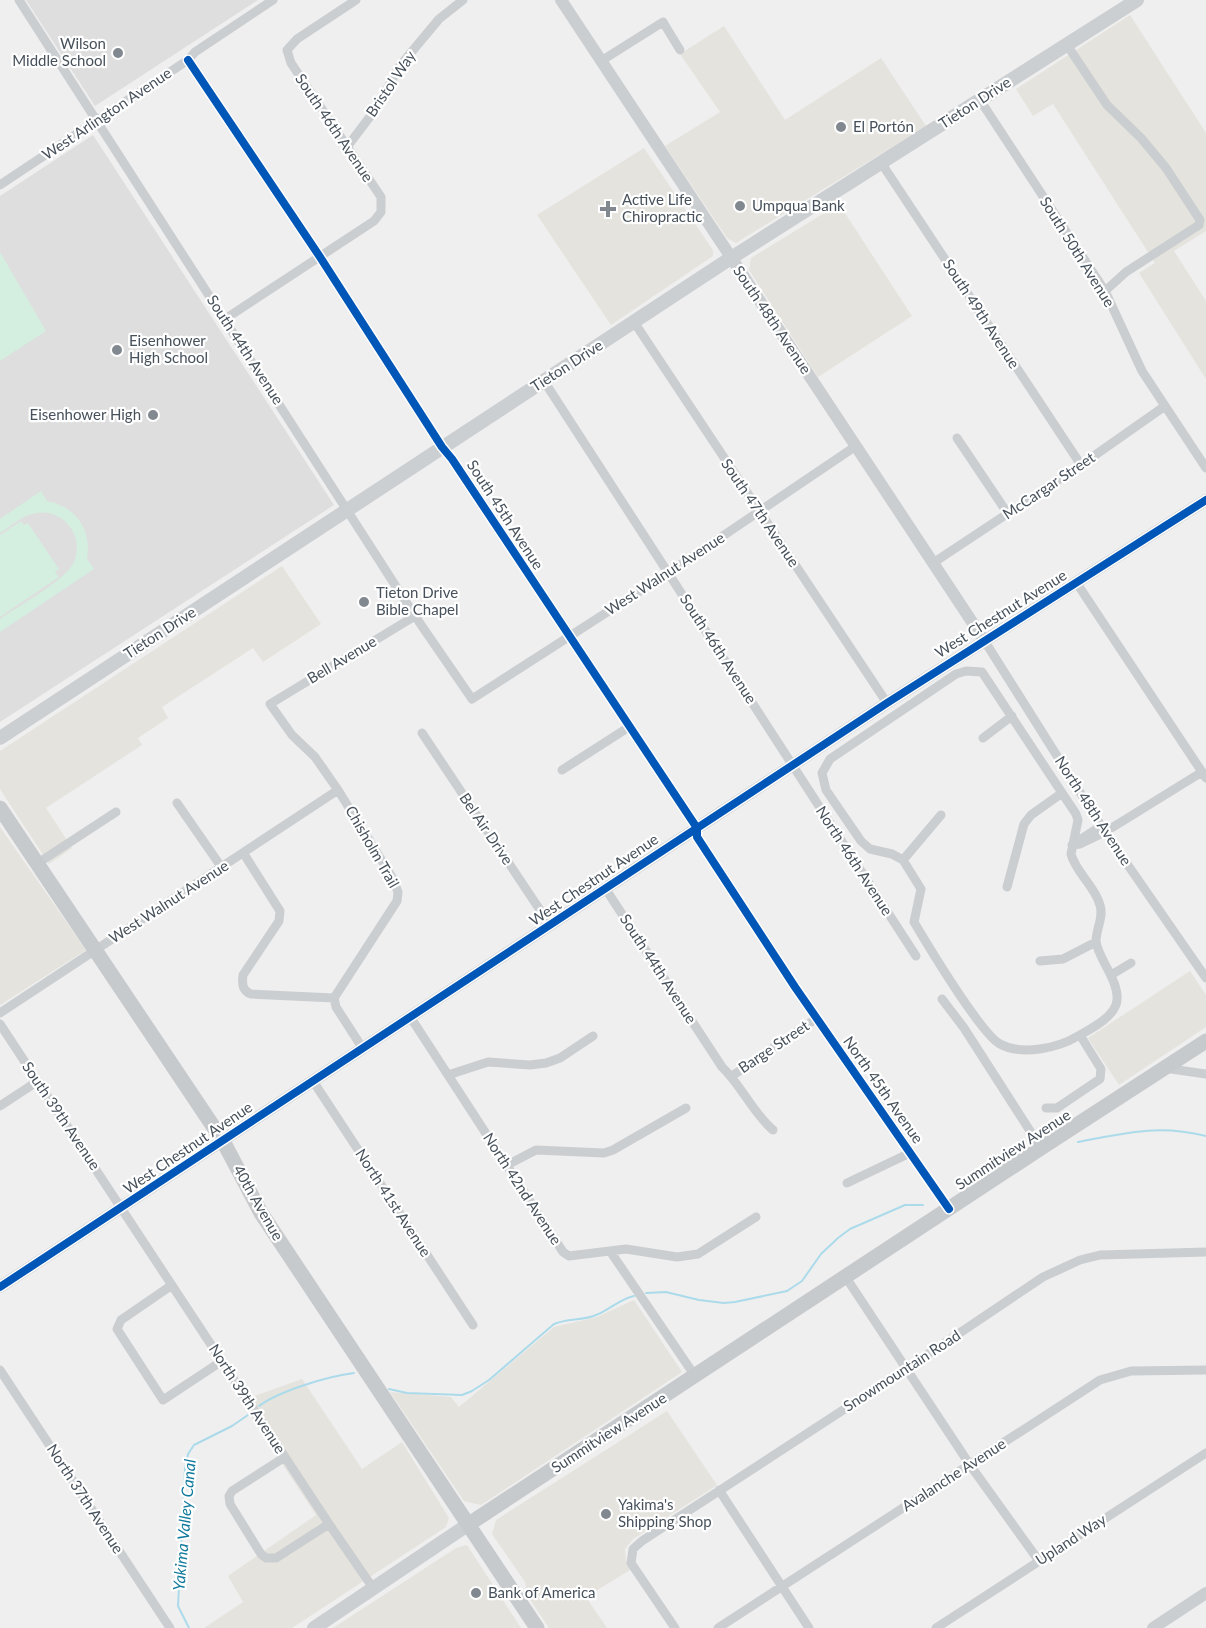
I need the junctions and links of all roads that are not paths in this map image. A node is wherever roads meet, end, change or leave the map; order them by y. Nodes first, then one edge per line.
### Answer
1 (18, 0) edge
2 (273, 0) edge
3 (356, 0) edge
4 (463, 0) edge
5 (561, 0) edge
6 (1137, 0) edge
7 (1067, 45) junction
8 (680, 50) dead end
9 (188, 60) junction
10 (601, 61) junction
11 (980, 100) junction
12 (97, 121) junction
13 (347, 147) junction
14 (882, 164) junction
15 (0, 185) edge
16 (320, 257) junction
17 (731, 258) junction
18 (1105, 291) junction
19 (225, 319) junction
20 (634, 322) junction
21 (544, 381) junction
22 (1165, 406) junction
23 (957, 438) dead end
24 (856, 446) junction
25 (442, 447) junction
26 (1081, 465) junction
27 (1206, 468) edge
28 (1206, 500) edge
29 (348, 510) junction
30 (759, 512) junction
31 (1008, 514) junction
32 (933, 563) junction
33 (669, 573) junction
34 (1076, 582) junction
35 (415, 616) junction
36 (569, 636) junction
37 (984, 640) junction
38 (472, 699) joint
39 (270, 704) joint
40 (887, 704) junction
41 (1012, 716) junction
42 (629, 727) junction
43 (422, 734) dead end
44 (0, 738) edge
45 (983, 738) dead end
46 (793, 766) junction
47 (562, 770) dead end
48 (1204, 775) edge
49 (338, 790) junction
50 (1062, 793) junction
51 (177, 803) dead end
52 (0, 808) edge
53 (116, 812) dead end
54 (941, 815) dead end
55 (697, 828) junction
56 (1103, 829) junction
57 (1072, 845) junction
58 (244, 854) junction
59 (903, 860) junction
60 (38, 863) junction
61 (222, 868) junction
62 (1007, 887) dead end
63 (605, 888) junction
64 (550, 925) junction
65 (1096, 942) junction
66 (96, 950) junction
67 (916, 956) dead end
68 (1040, 961) dead end
69 (1131, 963) dead end
70 (1111, 975) junction
71 (1206, 978) edge
72 (795, 987) joint
73 (334, 998) junction
74 (942, 999) dead end
75 (967, 1005) junction
76 (0, 1013) edge
77 (954, 1014) junction
78 (411, 1018) junction
79 (817, 1018) junction
80 (0, 1024) edge
81 (1080, 1035) junction
82 (593, 1036) dead end
83 (1206, 1041) edge
84 (363, 1049) junction
85 (1164, 1068) junction
86 (1206, 1074) edge
87 (448, 1075) junction
88 (732, 1076) junction
89 (39, 1081) junction
90 (313, 1081) junction
91 (0, 1106) edge
92 (686, 1108) dead end
93 (1046, 1108) dead end
94 (773, 1130) dead end
95 (223, 1141) junction
96 (1041, 1148) junction
97 (910, 1153) junction
98 (507, 1165) junction
99 (847, 1184) dead end
100 (122, 1208) junction
101 (949, 1209) junction
102 (756, 1217) dead end
103 (610, 1251) junction
104 (1206, 1252) edge
105 (845, 1276) junction
106 (172, 1286) junction
107 (0, 1287) edge
108 (473, 1325) dead end
109 (222, 1361) junction
110 (906, 1369) junction
111 (0, 1370) edge
112 (1206, 1370) edge
113 (695, 1376) junction
114 (1206, 1453) edge
115 (285, 1457) junction
116 (970, 1464) junction
117 (719, 1490) junction
118 (329, 1524) junction
119 (469, 1524) junction
120 (1039, 1561) junction
121 (782, 1586) junction
122 (373, 1588) junction
123 (1206, 1593) edge
124 (530, 1626) edge
125 (170, 1628) edge
126 (314, 1628) edge
127 (675, 1628) edge
128 (718, 1628) edge
129 (809, 1628) edge
130 (936, 1628) edge
131 (1153, 1628) edge

1 - 12 street, South 44th Avenue
2 - 9 street, West Arlington Avenue
3 - 13 street, South 46th Avenue
4 - 13 street, Bristol Way
5 - 10 street, South 48th Avenue
6 - 7 main road, Tieton Drive
7 - 11 main road, Tieton Drive
7 - 18 street
8 - 10 street
9 - 12 street, West Arlington Avenue
9 - 16 street, South 45th Avenue
10 - 17 street, South 48th Avenue
11 - 14 main road, Tieton Drive
11 - 18 street, South 50th Avenue
12 - 15 street, West Arlington Avenue
12 - 19 street, South 44th Avenue
13 - 16 street, South 46th Avenue
14 - 17 main road, Tieton Drive
14 - 26 street, South 49th Avenue
16 - 19 street
16 - 25 street, South 45th Avenue
17 - 20 main road, Tieton Drive
17 - 24 street, South 48th Avenue
18 - 22 street, South 50th Avenue
19 - 29 street, South 44th Avenue
20 - 21 main road, Tieton Drive
20 - 30 street, South 47th Avenue
21 - 25 main road, Tieton Drive
21 - 33 street, South 46th Avenue
22 - 26 street, McCargar Street
22 - 27 street, South 50th Avenue
23 - 31 street
24 - 30 street, West Walnut Avenue
24 - 32 street, South 48th Avenue
25 - 29 main road, Tieton Drive
25 - 36 street, South 45th Avenue
26 - 31 street, McCargar Street
28 - 34 street, West Chestnut Avenue
29 - 35 street, South 44th Avenue
29 - 44 main road, Tieton Drive
30 - 33 street, West Walnut Avenue
30 - 40 street, South 47th Avenue
31 - 32 street, McCargar Street
32 - 37 street, South 48th Avenue
33 - 36 street, West Walnut Avenue
33 - 46 street, South 46th Avenue
34 - 37 street, West Chestnut Avenue
34 - 48 street
35 - 38 street, South 44th Avenue
35 - 39 street, Bell Avenue
36 - 38 street, West Walnut Avenue
36 - 42 street, South 45th Avenue
37 - 40 street, West Chestnut Avenue
37 - 56 street, North 48th Avenue
39 - 49 street, Chisholm Trail
40 - 46 street, West Chestnut Avenue
41 - 45 street
41 - 50 street
41 - 59 street
42 - 47 street
42 - 55 street, South 45th Avenue
43 - 64 street, Bel Air Drive
46 - 55 street, West Chestnut Avenue
46 - 67 street, North 46th Avenue
48 - 56 street
49 - 58 street, West Walnut Avenue
49 - 73 street, Chisholm Trail
50 - 57 street
50 - 62 street
51 - 61 street
52 - 60 main road, 40th Avenue
53 - 60 street
54 - 59 street
55 - 63 street, West Chestnut Avenue
55 - 72 street, South 45th Avenue
56 - 57 street
56 - 71 street, North 48th Avenue
57 - 65 street
58 - 61 street, West Walnut Avenue
58 - 73 street
59 - 75 street
60 - 66 main road, 40th Avenue
61 - 66 street, West Walnut Avenue
63 - 64 street, West Chestnut Avenue
63 - 88 street, South 44th Avenue
64 - 78 street, West Chestnut Avenue
65 - 68 street
65 - 70 street
66 - 76 street, West Walnut Avenue
66 - 95 main road, 40th Avenue
69 - 70 street
70 - 81 street
72 - 79 street, North 45th Avenue
73 - 84 street
74 - 77 street
75 - 77 street
75 - 81 street
77 - 96 street
78 - 84 street, West Chestnut Avenue
78 - 87 street, North 42nd Avenue
79 - 88 street, Barge Street
79 - 97 street, North 45th Avenue
80 - 89 street, South 39th Avenue
81 - 93 street
82 - 87 street
83 - 85 main road, Summitview Avenue
84 - 90 street, West Chestnut Avenue
85 - 86 street
85 - 96 main road, Summitview Avenue
87 - 98 street, North 42nd Avenue
88 - 94 street, South 44th Avenue
89 - 91 street
89 - 100 street, South 39th Avenue
90 - 95 street, West Chestnut Avenue
90 - 108 street, North 41st Avenue
92 - 98 street
95 - 100 street, West Chestnut Avenue
95 - 119 main road, 40th Avenue
96 - 101 main road, Summitview Avenue
97 - 99 street, North 45th Avenue
97 - 101 street, North 45th Avenue
98 - 103 street, North 42nd Avenue
100 - 106 street, North 39th Avenue
100 - 107 street, West Chestnut Avenue
101 - 105 main road, Summitview Avenue
102 - 103 street
103 - 113 street
104 - 110 street, Snowmountain Road
105 - 110 street
105 - 113 main road, Summitview Avenue
106 - 109 street, North 39th Avenue
106 - 109 street
109 - 115 street, North 39th Avenue
110 - 116 street
110 - 117 street, Snowmountain Road
111 - 125 street, North 37th Avenue
112 - 116 street, Avalanche Avenue
113 - 119 main road, Summitview Avenue
114 - 120 street, Upland Way
115 - 118 street, North 39th Avenue
115 - 118 street
116 - 120 street
116 - 121 street, Avalanche Avenue
117 - 121 street
117 - 127 street, Snowmountain Road
118 - 122 street, North 39th Avenue
119 - 122 main road, Summitview Avenue
119 - 124 main road, 40th Avenue
120 - 130 street, Upland Way
121 - 128 street, Avalanche Avenue
121 - 129 street
122 - 126 main road, Summitview Avenue
123 - 131 street

